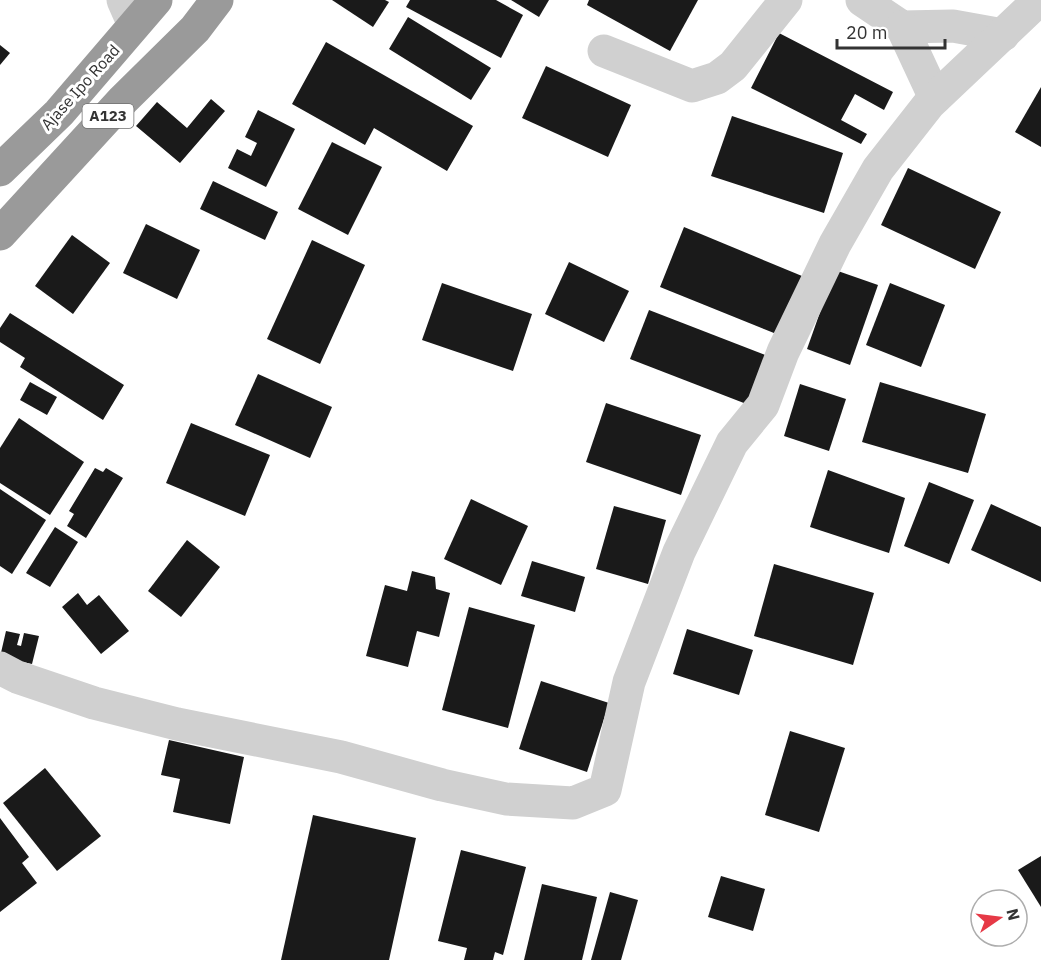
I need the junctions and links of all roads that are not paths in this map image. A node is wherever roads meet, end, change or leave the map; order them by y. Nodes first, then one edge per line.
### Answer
1 (156, 0) edge
2 (217, 0) edge
3 (786, 0) edge
4 (862, 0) edge
5 (1039, 0) edge
6 (129, 13) edge
7 (902, 27) junction
8 (1003, 35) junction
9 (604, 51) dead end
10 (935, 98) junction
11 (0, 170) edge
12 (0, 234) edge
13 (0, 668) edge

1 - 6 highway, Ajase Ipo Road / A123
2 - 12 highway, A123
3 - 9 street
4 - 7 street
5 - 8 street
6 - 11 highway, Ajase Ipo Road / A123
7 - 8 street
7 - 10 street
8 - 10 street
10 - 13 street

